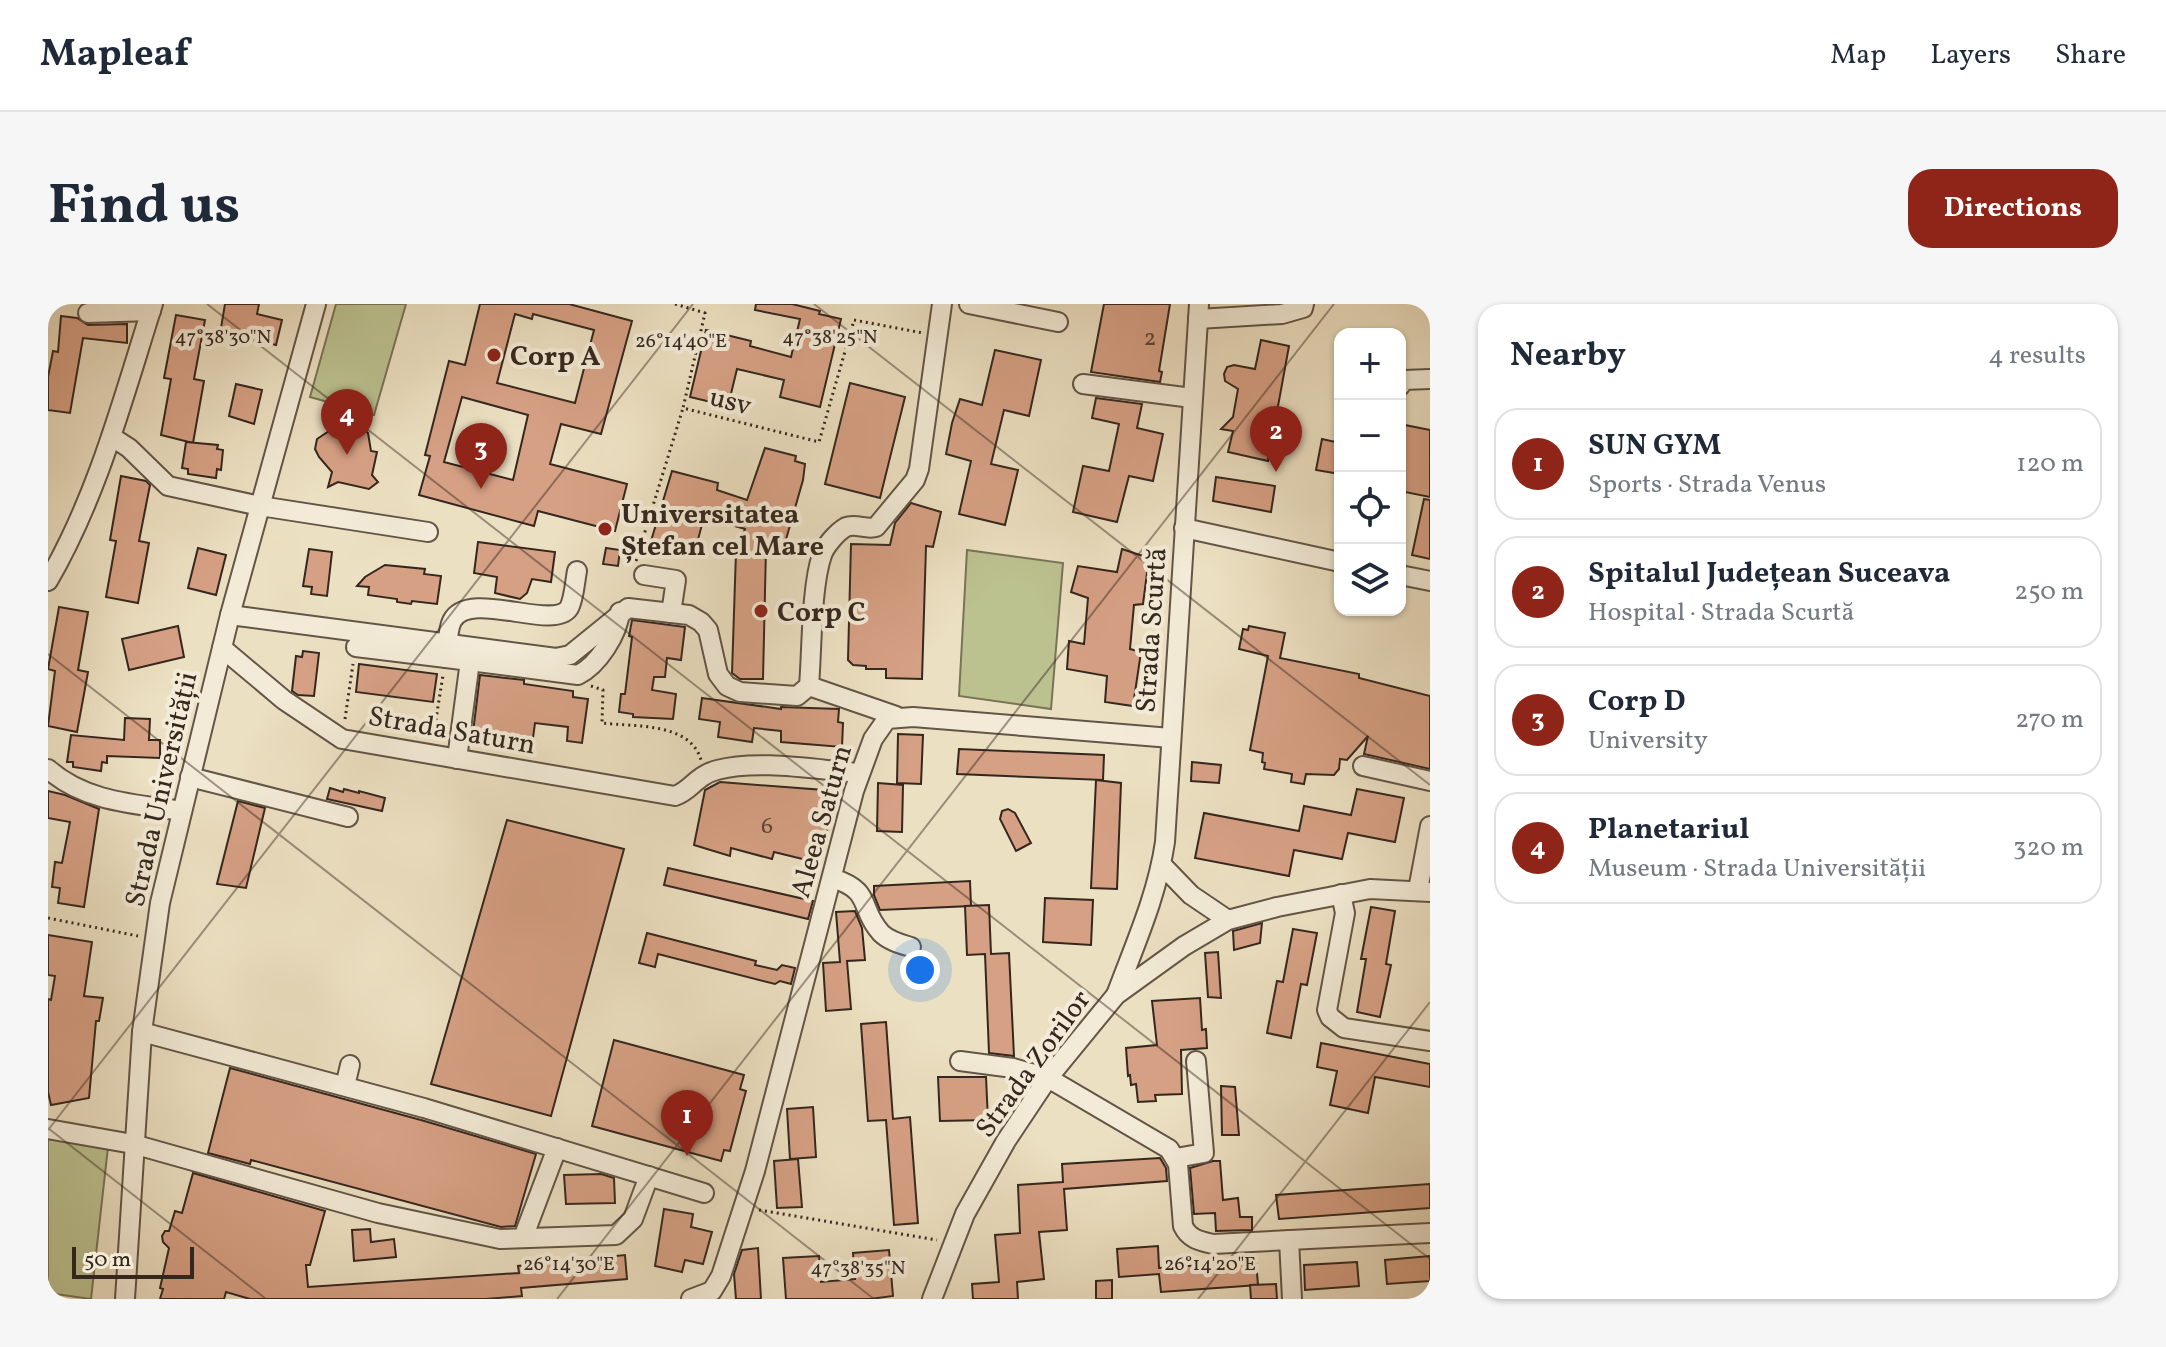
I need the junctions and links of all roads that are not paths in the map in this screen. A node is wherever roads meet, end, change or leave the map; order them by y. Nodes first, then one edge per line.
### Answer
1 (316, 304) edge
2 (942, 304) edge
3 (969, 304) edge
4 (1304, 304) edge
5 (152, 308) edge
6 (1021, 309) edge
7 (1198, 311) edge
8 (88, 313) dead end
9 (1058, 322) dead end
10 (1430, 379) edge
11 (1406, 380) edge
12 (1083, 384) dead end
13 (1192, 398) junction
14 (112, 437) junction
15 (260, 506) junction
16 (1184, 528) junction
17 (428, 532) dead end
18 (1334, 561) edge
19 (577, 571) dead end
20 (639, 573) road end
21 (1406, 576) edge
22 (48, 581) edge
23 (1430, 581) edge
24 (620, 612) junction
25 (671, 613) junction
26 (230, 615) junction
27 (356, 647) road end
28 (222, 648) junction
29 (447, 650) junction
30 (470, 661) junction
31 (806, 690) junction
32 (896, 716) junction
33 (1171, 738) junction
34 (457, 759) junction
35 (1363, 766) dead end
36 (48, 769) edge
37 (860, 773) junction
38 (190, 777) junction
39 (1430, 781) edge
40 (182, 811) junction
41 (348, 817) dead end
42 (1430, 826) edge
43 (1162, 865) junction
44 (832, 878) junction
45 (1424, 891) edge
46 (1341, 894) junction
47 (1228, 920) junction
48 (911, 947) dead end
49 (1116, 995) junction
50 (142, 1032) junction
51 (1430, 1041) edge
52 (960, 1061) dead end
53 (1196, 1061) dead end
54 (350, 1065) dead end
55 (1048, 1078) junction
56 (345, 1086) junction
57 (48, 1129) edge
58 (133, 1144) junction
59 (557, 1148) junction
60 (1176, 1158) junction
61 (649, 1176) junction
62 (704, 1193) dead end
63 (1430, 1233) edge
64 (523, 1238) junction
65 (1289, 1240) junction
66 (714, 1295) edge
67 (125, 1299) edge
68 (691, 1299) edge
69 (932, 1299) edge
70 (1292, 1299) edge

1 - 15 street, Strada Universității
2 - 31 street
3 - 6 street
4 - 7 street, Strada Scurtă
5 - 8 street
5 - 14 street
6 - 9 street
7 - 13 street, Strada Scurtă
10 - 11 street
12 - 13 street
13 - 16 street, Strada Scurtă
14 - 15 street
14 - 22 street
15 - 17 street
15 - 26 street, Strada Universității
16 - 18 street
16 - 33 street, Strada Scurtă
19 - 29 street
20 - 25 street
21 - 23 street
24 - 25 street
24 - 29 street
24 - 30 street
25 - 31 street
26 - 28 street, Strada Universității
26 - 29 street
27 - 29 street
28 - 34 street, Strada Saturn
28 - 38 street, Strada Universității
29 - 30 street
30 - 34 street
31 - 32 street
32 - 33 street
32 - 37 street, Aleea Saturn
33 - 43 street, Strada Scurtă
34 - 37 street, Strada Saturn
35 - 39 street
36 - 40 street
37 - 44 street, Aleea Saturn
38 - 40 street, Strada Universității
38 - 41 street
40 - 50 street, Strada Universității
42 - 45 street
43 - 47 street
43 - 49 street, Strada Scurtă
44 - 48 street
44 - 66 street, Aleea Saturn
45 - 46 street, Strada Zorilor
46 - 47 street, Strada Zorilor
46 - 51 street
47 - 49 street, Strada Zorilor
49 - 55 street, Strada Zorilor
50 - 56 street
50 - 58 street, Strada Universității
52 - 55 street
53 - 60 street
54 - 56 street
55 - 60 street
55 - 69 street, Strada Zorilor
56 - 59 street
57 - 58 street
58 - 64 street
58 - 67 street, Strada Universității
59 - 61 street
59 - 64 street
60 - 65 street
61 - 62 street
61 - 64 street
63 - 65 street
65 - 70 street
66 - 68 street

